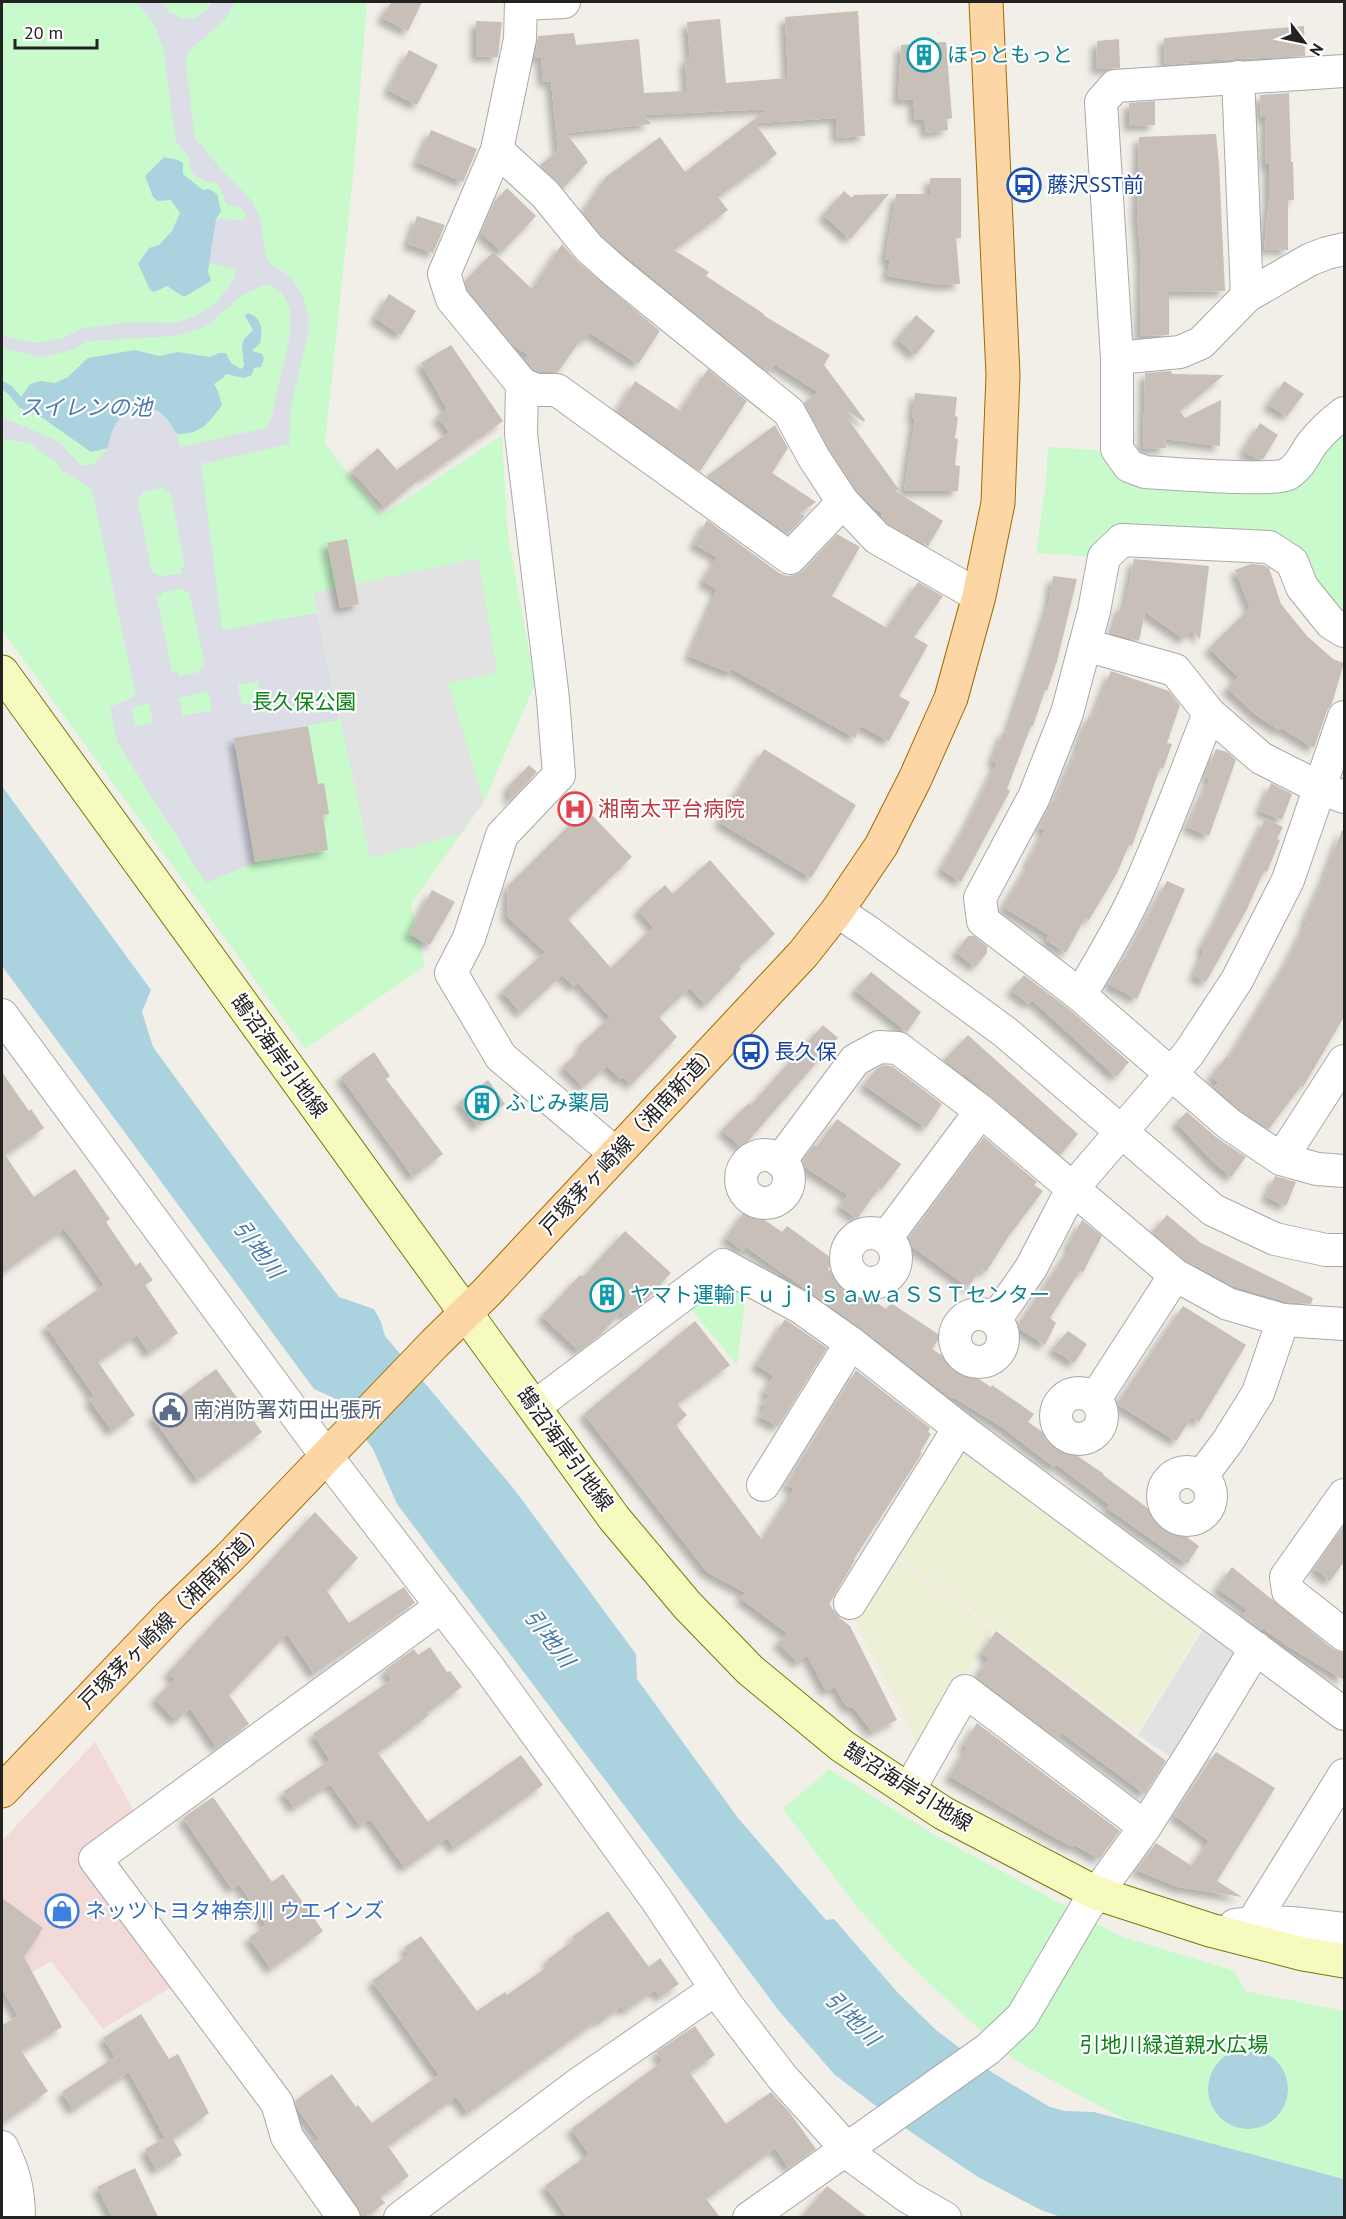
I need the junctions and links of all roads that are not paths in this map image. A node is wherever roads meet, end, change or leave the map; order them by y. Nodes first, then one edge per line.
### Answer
1 (521, 2) edge
2 (564, 2) edge
3 (986, 2) edge
4 (1344, 71) edge
5 (1238, 77) junction
6 (497, 150) junction
7 (1344, 249) edge
8 (1247, 296) junction
9 (1117, 358) junction
10 (522, 384) junction
11 (1344, 413) edge
12 (843, 502) junction
13 (979, 596) junction
14 (1344, 631) edge
15 (1086, 645) junction
16 (2, 672) edge
17 (1209, 713) junction
18 (1344, 717) edge
19 (1332, 792) edge
20 (837, 911) junction
21 (1080, 995) junction
22 (2, 1015) edge
23 (1344, 1061) edge
24 (1171, 1073) junction
25 (981, 1111) junction
26 (1121, 1131) junction
27 (616, 1154) junction
28 (1281, 1159) junction
29 (780, 1161) dead end
30 (1344, 1171) edge
31 (1072, 1190) junction
32 (886, 1238) dead end
33 (1344, 1250) edge
34 (1175, 1275) junction
35 (466, 1313) junction
36 (995, 1320) dead end
37 (1283, 1320) junction
38 (1344, 1324) edge
39 (851, 1343) junction
40 (1095, 1399) dead end
41 (534, 1407) junction
42 (959, 1428) junction
43 (335, 1450) junction
44 (1201, 1477) dead end
45 (763, 1485) dead end
46 (1344, 1495) edge
47 (850, 1603) dead end
48 (442, 1606) junction
49 (1344, 1635) edge
50 (1256, 1648) junction
51 (1344, 1714) edge
52 (1344, 1775) edge
53 (909, 1790) junction
54 (2, 1791) edge
55 (1145, 1827) junction
56 (1096, 1893) junction
57 (1256, 1922) junction
58 (1344, 1929) edge
59 (1210, 1930) junction
60 (1344, 1961) edge
61 (716, 1989) junction
62 (2, 2147) edge
63 (846, 2149) junction
64 (19, 2217) edge
65 (344, 2217) edge
66 (400, 2217) edge
67 (749, 2217) edge
68 (945, 2217) edge

1 - 2 street
1 - 6 street
3 - 13 main road, 戸塚茅ヶ崎線（湘南新道）
4 - 5 street
5 - 8 street
5 - 9 street
6 - 10 street
6 - 12 street
7 - 8 street
8 - 9 street
9 - 11 street
10 - 12 street
10 - 27 street
12 - 13 street
13 - 20 main road, 戸塚茅ヶ崎線（湘南新道）
14 - 15 street
15 - 17 street
15 - 21 street
16 - 35 street, 鵠沼海岸引地線
17 - 19 street
17 - 21 street
18 - 19 street
19 - 24 street
20 - 26 street
20 - 27 main road, 戸塚茅ヶ崎線（湘南新道）
21 - 24 street
22 - 43 street
23 - 28 street
24 - 26 street
24 - 28 street
25 - 29 street
25 - 31 street
25 - 32 street
26 - 31 street
26 - 33 street
27 - 35 main road, 戸塚茅ヶ崎線（湘南新道）
28 - 30 street
31 - 34 street
31 - 36 street
34 - 37 street
34 - 40 street
35 - 41 street, 鵠沼海岸引地線
35 - 43 main road, 戸塚茅ヶ崎線（湘南新道）
37 - 38 street
37 - 44 street
39 - 41 street
39 - 42 street
39 - 45 street
41 - 53 street, 鵠沼海岸引地線
42 - 47 street
42 - 50 street
43 - 48 street
43 - 54 main road, 戸塚茅ヶ崎線（湘南新道）
46 - 49 street
48 - 61 street
48 - 65 street
50 - 51 street
50 - 55 street
52 - 57 street
53 - 55 street
53 - 56 street, 鵠沼海岸引地線
55 - 56 street
56 - 59 street, 鵠沼海岸引地線
56 - 63 street
57 - 58 street
57 - 59 street
59 - 60 street, 鵠沼海岸引地線
61 - 63 street
61 - 66 street
62 - 64 street
63 - 67 street
63 - 68 street

